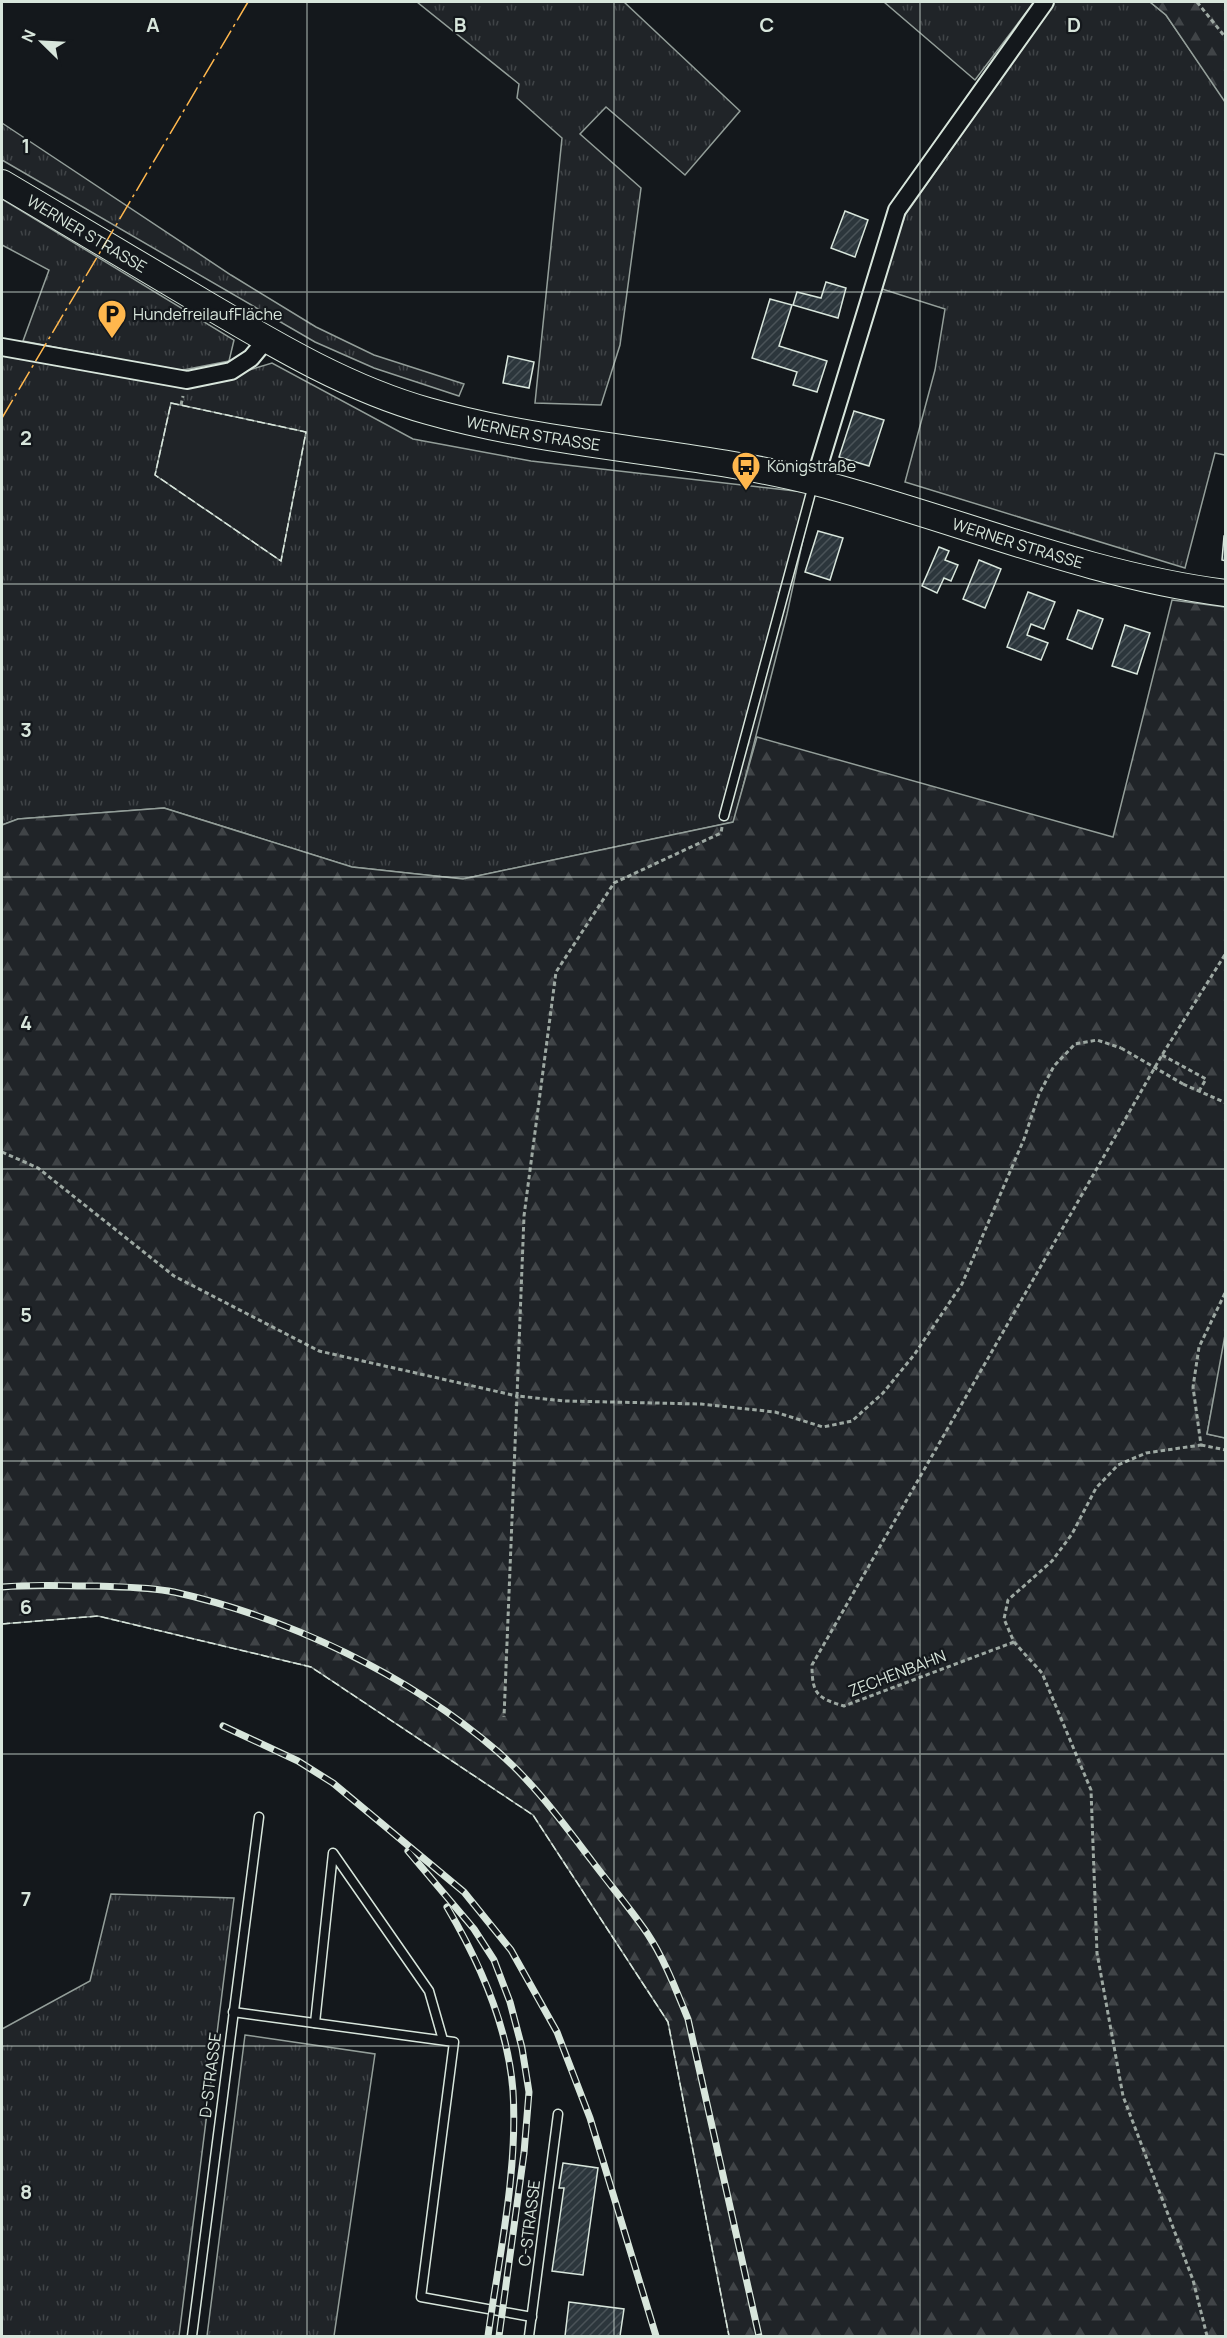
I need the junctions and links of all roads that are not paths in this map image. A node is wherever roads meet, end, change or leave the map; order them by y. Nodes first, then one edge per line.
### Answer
1 (1045, 2) edge
2 (2, 183) edge
3 (266, 340) junction
4 (2, 348) edge
5 (814, 482) junction
6 (1226, 593) edge
7 (724, 816) road end
8 (259, 1817) dead end
9 (233, 2012) junction
10 (315, 2023) junction
11 (443, 2040) junction
12 (558, 2114) dead end
13 (532, 2317) junction
14 (192, 2337) edge
15 (529, 2337) edge

1 - 5 street
2 - 3 main road, WERNER STRASSE
3 - 4 street
3 - 5 main road, WERNER STRASSE
5 - 6 main road, WERNER STRASSE
5 - 7 lane
8 - 9 lane, D-STRASSE
9 - 10 lane
9 - 14 lane, D-STRASSE
10 - 11 lane
10 - 11 lane
11 - 13 lane
12 - 13 lane, C-STRASSE
13 - 15 lane, C-STRASSE

